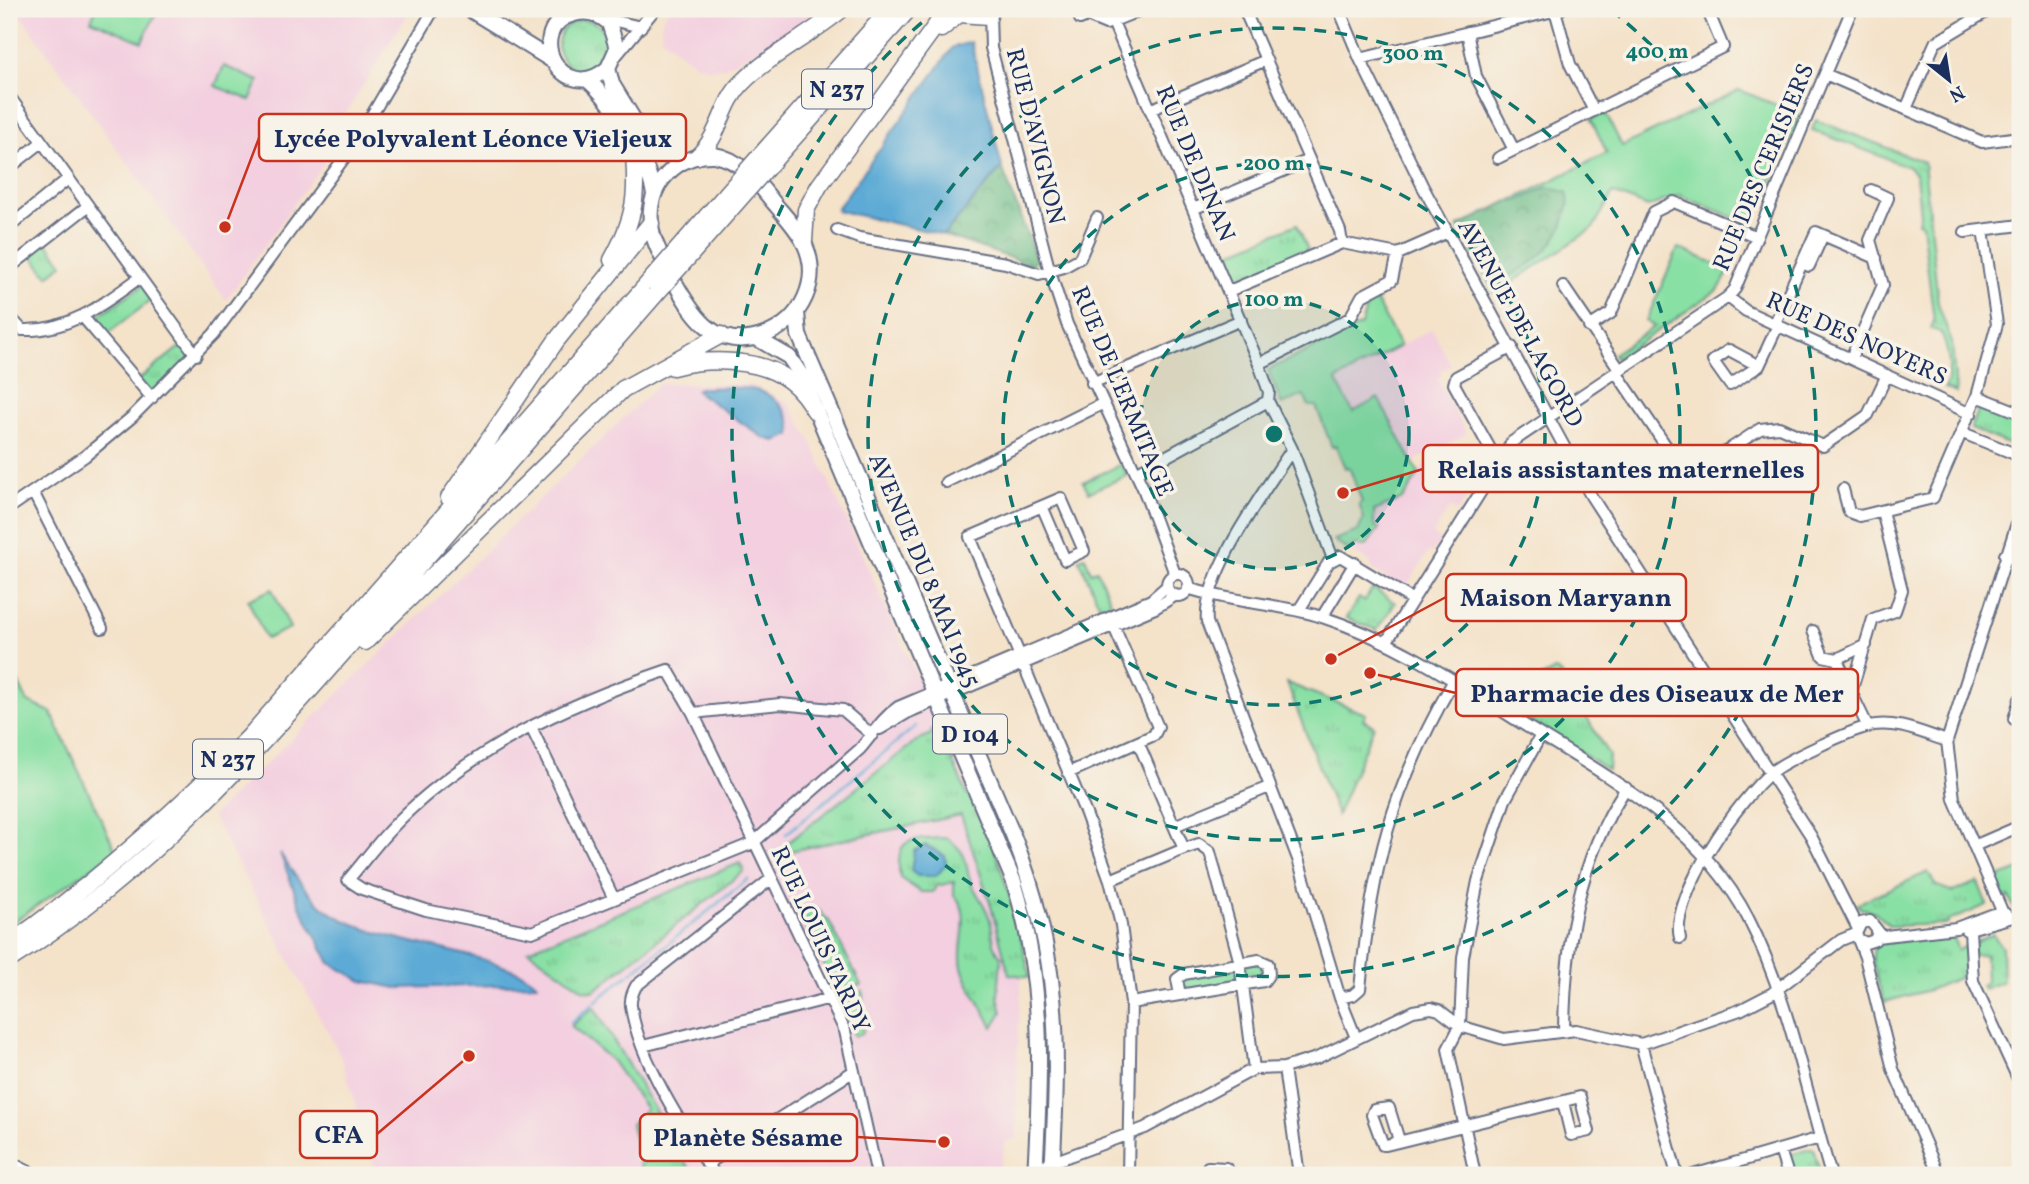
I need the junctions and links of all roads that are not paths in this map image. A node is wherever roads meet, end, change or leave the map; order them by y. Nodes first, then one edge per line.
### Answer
1 (432, 9) edge
2 (469, 9) edge
3 (655, 9) edge
4 (842, 9) edge
5 (890, 9) edge
6 (909, 9) edge
7 (948, 9) edge
8 (1143, 9) edge
9 (1244, 9) edge
10 (1339, 9) edge
11 (1558, 9) edge
12 (1707, 9) edge
13 (1852, 9) edge
14 (1991, 9) edge
15 (989, 12) edge
16 (592, 13) edge
17 (1080, 19) dead end
18 (1113, 22) junction
19 (641, 27) junction
20 (1467, 32) junction
21 (914, 55) junction
22 (1360, 59) junction
23 (1266, 60) junction
24 (553, 61) junction
25 (612, 62) junction
26 (1825, 74) junction
27 (586, 79) junction
28 (10, 102) edge
29 (1906, 108) junction
30 (1150, 110) junction
31 (1594, 111) junction
32 (2020, 136) edge
33 (42, 142) junction
34 (633, 145) junction
35 (1514, 150) junction
36 (698, 156) junction
37 (1498, 158) dead end
38 (1308, 159) junction
39 (681, 161) junction
40 (762, 164) junction
41 (9, 168) edge
42 (68, 179) junction
43 (1871, 190) dead end
44 (654, 194) junction
45 (88, 206) junction
46 (1193, 209) junction
47 (1097, 218) dead end
48 (650, 223) junction
49 (2020, 225) edge
50 (9, 227) edge
51 (837, 230) dead end
52 (1983, 230) junction
53 (1448, 232) junction
54 (1965, 232) dead end
55 (1757, 237) junction
56 (1870, 240) junction
57 (804, 241) junction
58 (1342, 243) junction
59 (1864, 253) junction
60 (1398, 254) junction
61 (1876, 258) junction
62 (9, 268) edge
63 (1050, 272) junction
64 (139, 278) junction
65 (1563, 286) dead end
66 (596, 288) junction
67 (653, 288) junction
68 (1229, 291) junction
69 (1728, 297) junction
70 (797, 312) junction
71 (9, 316) edge
72 (83, 317) junction
73 (1241, 320) junction
74 (1777, 324) junction
75 (1589, 327) junction
76 (721, 335) junction
77 (756, 338) junction
78 (1512, 347) junction
79 (196, 355) junction
80 (1851, 358) junction
81 (1259, 364) junction
82 (1759, 366) dead end
83 (1618, 371) junction
84 (651, 374) junction
85 (1886, 375) junction
86 (1092, 383) junction
87 (1978, 396) junction
88 (152, 398) junction
89 (1268, 401) junction
90 (1102, 404) junction
91 (815, 411) junction
92 (1971, 414) junction
93 (2020, 414) edge
94 (1549, 416) junction
95 (1963, 433) junction
96 (1292, 449) junction
97 (2020, 456) edge
98 (1498, 463) junction
99 (1136, 472) junction
100 (946, 482) dead end
101 (1843, 489) dead end
102 (33, 492) junction
103 (1042, 506) junction
104 (9, 508) edge
105 (1882, 511) junction
106 (2020, 514) edge
107 (420, 544) junction
108 (1327, 544) junction
109 (2005, 555) junction
110 (1345, 557) junction
111 (1333, 559) junction
112 (2020, 561) edge
113 (1356, 563) junction
114 (1175, 574) junction
115 (1167, 586) junction
116 (1188, 588) junction
117 (1176, 595) junction
118 (1207, 596) junction
119 (1413, 600) junction
120 (1299, 610) junction
121 (1322, 617) junction
122 (1112, 622) junction
123 (102, 628) dead end
124 (1813, 631) dead end
125 (1387, 641) junction
126 (1866, 645) junction
127 (1021, 659) junction
128 (1837, 659) junction
129 (336, 660) junction
130 (1454, 680) junction
131 (951, 690) junction
132 (1852, 692) junction
133 (937, 696) junction
134 (2020, 699) edge
135 (693, 713) junction
136 (2020, 721) edge
137 (531, 727) junction
138 (1868, 727) junction
139 (872, 735) junction
140 (1541, 735) junction
141 (1947, 741) junction
142 (1138, 742) junction
143 (1068, 773) junction
144 (1770, 774) junction
145 (1269, 787) junction
146 (1626, 788) junction
147 (1174, 826) junction
148 (2020, 826) edge
149 (753, 843) junction
150 (1974, 846) junction
151 (1184, 849) junction
152 (1705, 856) junction
153 (771, 879) junction
154 (1110, 880) junction
155 (614, 899) junction
156 (2011, 914) edge
157 (1956, 929) junction
158 (1970, 931) junction
159 (1866, 933) junction
160 (1680, 938) dead end
161 (9, 944) edge
162 (9, 960) edge
163 (1240, 963) junction
164 (1242, 984) junction
165 (1777, 989) junction
166 (1180, 995) junction
167 (831, 998) junction
168 (1340, 998) junction
169 (1131, 1003) junction
170 (1460, 1026) junction
171 (1564, 1031) junction
172 (1356, 1038) junction
173 (1641, 1044) junction
174 (643, 1046) junction
175 (1284, 1068) junction
176 (1254, 1069) junction
177 (855, 1071) junction
178 (2020, 1083) edge
179 (1563, 1102) dead end
180 (1465, 1126) junction
181 (1130, 1134) junction
182 (1820, 1138) junction
183 (1396, 1142) dead end
184 (1780, 1150) junction
185 (9, 1162) edge
186 (707, 1164) junction
187 (1052, 1169) edge
188 (1036, 1171) edge
189 (36, 1175) edge
190 (715, 1175) edge
191 (877, 1175) edge
192 (1018, 1175) edge
193 (1128, 1175) edge
194 (1203, 1175) edge
195 (1232, 1175) edge
196 (1299, 1175) edge
197 (1475, 1175) edge
198 (1676, 1175) edge
199 (1693, 1175) edge
200 (1788, 1175) edge
201 (1831, 1175) edge
202 (1939, 1175) edge

1 - 79 street
2 - 24 main road
3 - 19 street
4 - 36 highway
5 - 40 highway, N 237
6 - 40 highway, N 237
7 - 21 highway
8 - 18 street
9 - 23 street
10 - 22 street, AVENUE DE LAGORD
11 - 20 street
11 - 31 street
12 - 31 street
13 - 26 street, RUE DES CERISIERS
14 - 29 street
15 - 21 highway
15 - 63 street, RUE D'AVIGNON
16 - 19 street
16 - 24 main road
16 - 25 main road
17 - 18 street
18 - 30 street, RUE DE DINAN
19 - 25 street
20 - 22 street
20 - 35 street
21 - 57 highway
22 - 53 street, AVENUE DE LAGORD
23 - 30 street
23 - 38 street
24 - 27 main road
25 - 27 main road
25 - 39 main road
26 - 29 street
26 - 55 street, RUE DES CERISIERS
27 - 34 main road
28 - 33 street
29 - 32 street
30 - 46 street, RUE DE DINAN
31 - 35 street
33 - 41 street
33 - 42 street
34 - 44 main road
34 - 66 highway
35 - 37 street
36 - 39 main road
36 - 57 main road
38 - 46 street
38 - 58 street
39 - 44 main road
40 - 67 highway, N 237, bridge
42 - 45 street
42 - 50 street
43 - 56 street
44 - 48 main road
45 - 62 street
45 - 64 street
46 - 68 street, RUE DE DINAN
47 - 63 street
48 - 66 highway
48 - 76 main road
49 - 52 street
51 - 63 street, RUE DE L'ERMITAGE
52 - 54 street
52 - 87 street
53 - 60 street
53 - 78 street, AVENUE DE LAGORD
55 - 69 street, RUE DES CERISIERS
55 - 75 street
56 - 59 street
56 - 61 street
57 - 70 main road
58 - 60 street
58 - 68 street
59 - 61 street
59 - 74 street
60 - 81 street
61 - 80 street
63 - 86 street, RUE DE L'ERMITAGE
64 - 72 street
64 - 79 street
65 - 75 street
66 - 107 highway
67 - 107 highway, N 237
67 - 129 highway, N 237
68 - 73 street, RUE DE DINAN
69 - 74 street, RUE DES NOYERS
69 - 83 street, RUE DES CERISIERS
70 - 77 main road
70 - 131 main road, AVENUE DU 8 MAI 1945 / D 104
71 - 72 street
72 - 88 street
73 - 81 street, RUE DE DINAN
73 - 86 street
74 - 80 street, RUE DES NOYERS
74 - 82 street
75 - 83 street
76 - 77 main road, AVENUE DU 8 MAI 1945
76 - 84 highway
77 - 91 main road, AVENUE DU 8 MAI 1945 / D 104
78 - 94 street, AVENUE DE LAGORD
78 - 98 street
79 - 88 street
80 - 85 street, RUE DES NOYERS
81 - 89 street, RUE DE DINAN
83 - 85 street
83 - 94 street, RUE DES CERISIERS
84 - 91 highway
84 - 129 highway
85 - 92 street, RUE DES NOYERS
86 - 90 street, RUE DE L'ERMITAGE
87 - 92 street
87 - 93 street
88 - 102 street
89 - 96 street, RUE DE DINAN
89 - 99 street
90 - 99 street, RUE DE L'ERMITAGE
90 - 100 street
91 - 133 main road, AVENUE DU 8 MAI 1945 / D 104
92 - 95 street
94 - 98 street, RUE DES CERISIERS
94 - 144 street, AVENUE DE LAGORD
95 - 97 street
95 - 105 street
96 - 108 street, RUE DE DINAN
96 - 118 street
98 - 119 street, RUE DES CERISIERS
99 - 114 street, RUE DE L'ERMITAGE
101 - 105 street
102 - 104 street
102 - 123 street
103 - 103 street
103 - 127 street
105 - 126 street
106 - 109 street
107 - 161 highway, N 237
108 - 110 street
108 - 111 street, RUE DE DINAN
109 - 112 street
109 - 141 street
110 - 111 street
110 - 113 street
111 - 120 street
113 - 119 street
113 - 121 street
114 - 115 street
114 - 116 street
115 - 117 street
115 - 122 street
116 - 117 street
116 - 118 street
117 - 122 street
118 - 120 street
118 - 145 street
119 - 125 street, RUE DES CERISIERS
120 - 121 street
121 - 125 street
122 - 127 street
122 - 142 street
124 - 128 street
125 - 130 street
126 - 128 street
126 - 132 street
127 - 131 street
127 - 143 street
128 - 132 street
129 - 162 highway, N 237
130 - 140 street
130 - 168 street
131 - 133 street
131 - 187 main road, AVENUE DU 8 MAI 1945 / D 104
132 - 138 street
133 - 139 street
133 - 188 main road, AVENUE DU 8 MAI 1945 / D 104
134 - 136 street
135 - 137 street, RUE LOUIS TARDY
135 - 139 street
135 - 149 street, RUE LOUIS TARDY
137 - 155 street
137 - 155 street
138 - 141 street
138 - 144 street
139 - 149 street
140 - 146 street
140 - 170 street
141 - 150 street
142 - 143 street
142 - 147 street
143 - 154 street
144 - 152 street
144 - 159 street, AVENUE DE LAGORD
145 - 147 street
145 - 168 street
146 - 152 street
146 - 171 street
147 - 151 street
148 - 150 street
149 - 153 street, RUE LOUIS TARDY
149 - 155 street
150 - 156 street
151 - 154 street
151 - 163 street
152 - 160 street
152 - 165 street
153 - 167 street, RUE LOUIS TARDY
153 - 174 street
154 - 169 street
156 - 157 street
156 - 158 street
157 - 158 street
157 - 159 street
158 - 178 street
159 - 165 street
159 - 202 street, AVENUE DE LAGORD
163 - 164 street
163 - 164 street
163 - 166 street
164 - 166 street
164 - 176 street
165 - 173 street
165 - 182 street
166 - 169 street
167 - 174 street
167 - 177 street, RUE LOUIS TARDY
168 - 172 street
169 - 181 street
170 - 171 street
170 - 172 street
170 - 180 street
171 - 173 street
172 - 175 street
173 - 198 street
174 - 186 street
175 - 176 street
175 - 196 street
176 - 181 street
177 - 186 street
177 - 191 street, RUE LOUIS TARDY
179 - 180 street
180 - 183 street
180 - 197 street
181 - 187 street
181 - 193 street
182 - 184 street
182 - 201 street
184 - 199 street
184 - 200 street
185 - 189 street
186 - 190 street
187 - 188 street
188 - 192 street
194 - 195 street

